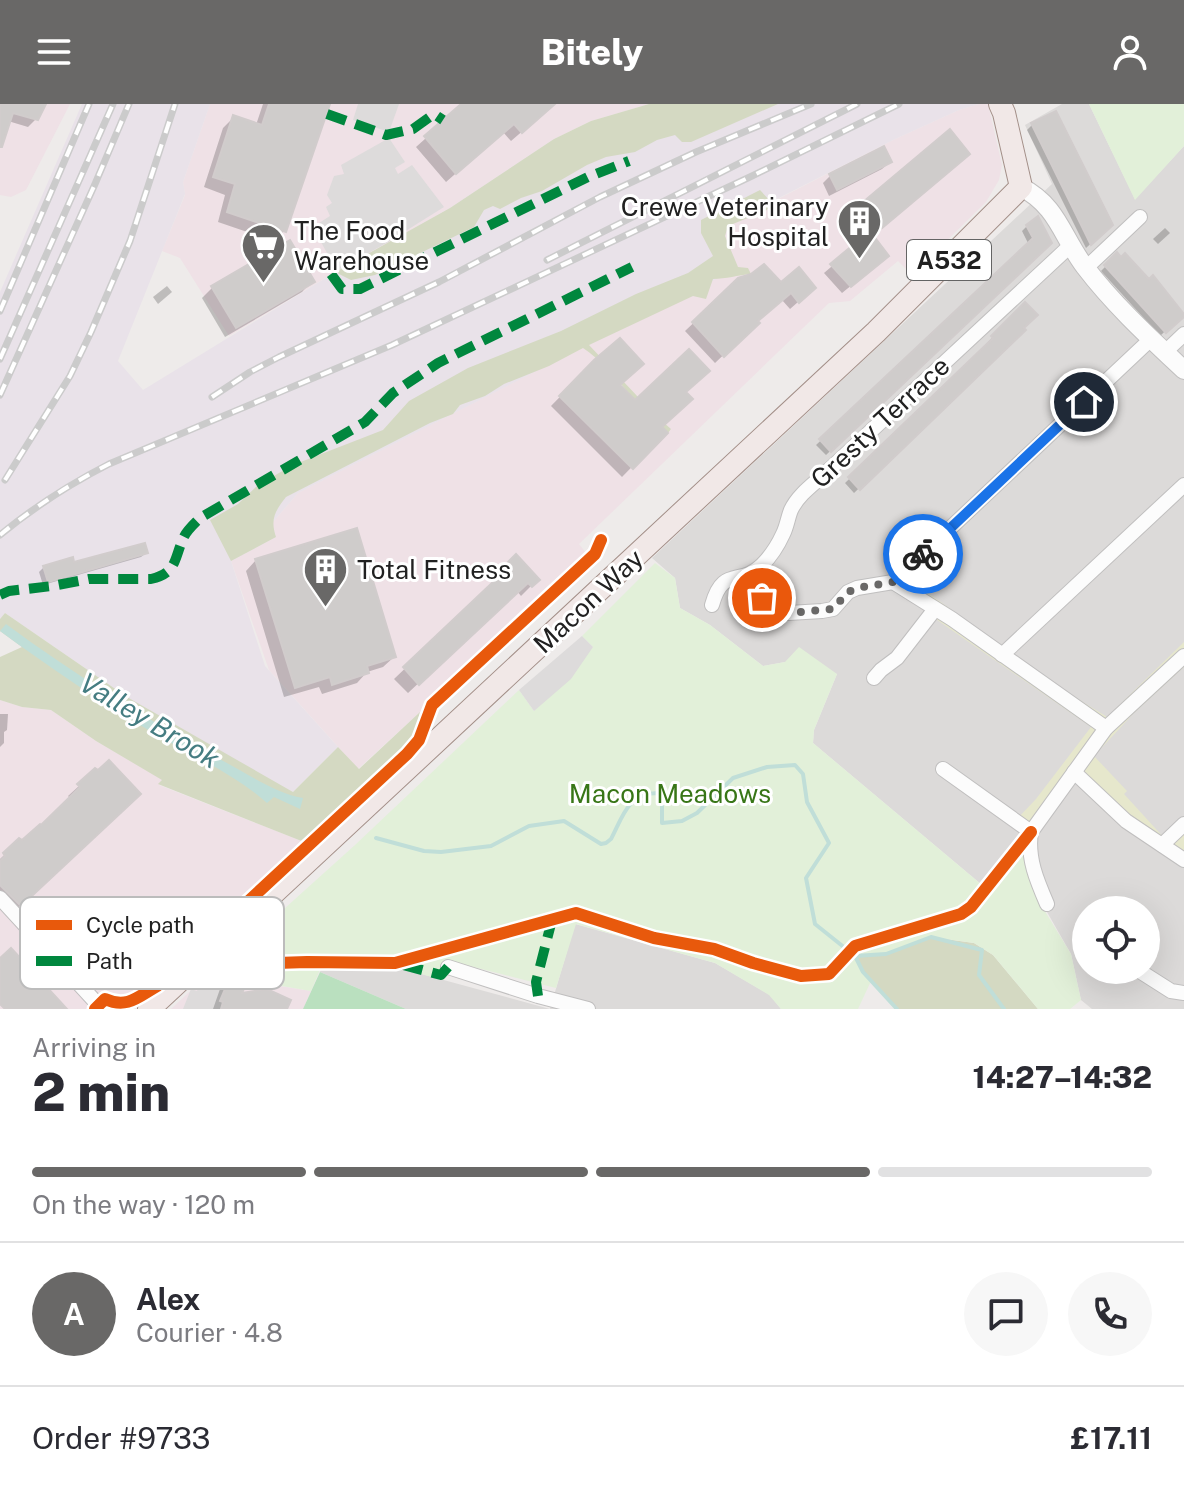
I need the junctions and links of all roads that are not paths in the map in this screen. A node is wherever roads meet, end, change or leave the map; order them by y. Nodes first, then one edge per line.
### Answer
1 (1000, 104) edge
2 (1021, 187) junction
3 (1140, 217) dead end
4 (1071, 245) junction
5 (1086, 268) junction
6 (1184, 334) edge
7 (1158, 345) junction
8 (1184, 370) edge
9 (1184, 485) edge
10 (893, 582) junction
11 (762, 598) dead end
12 (712, 605) dead end
13 (935, 609) junction
14 (1002, 655) junction
15 (1184, 656) edge
16 (874, 669) dead end
17 (1106, 728) junction
18 (943, 769) dead end
19 (1074, 772) junction
20 (1184, 824) edge
21 (1031, 832) junction
22 (1162, 845) junction
23 (1184, 860) edge
24 (269, 897) edge
25 (0, 898) edge
26 (1047, 904) dead end
27 (20, 920) edge
28 (448, 967) dead end
29 (1156, 984) edge
30 (84, 989) edge
31 (170, 989) edge
32 (1184, 993) edge
33 (536, 1003) edge
34 (102, 1009) edge
35 (149, 1009) edge
36 (588, 1009) edge

1 - 2 main road
2 - 4 street
2 - 24 main road, Macon Way / A532
3 - 5 street
4 - 5 street
4 - 12 street, Gresty Terrace
5 - 7 street
6 - 7 street
7 - 8 street
7 - 10 street
9 - 14 street
10 - 11 street
10 - 13 street
13 - 14 street
13 - 16 street
14 - 17 street
15 - 17 street
17 - 19 street
18 - 21 street
19 - 21 street
19 - 22 street
20 - 22 street
21 - 26 street
22 - 23 street
25 - 27 street
28 - 33 street
29 - 32 street
30 - 34 street
31 - 35 main road, Macon Way / A532
33 - 36 street

